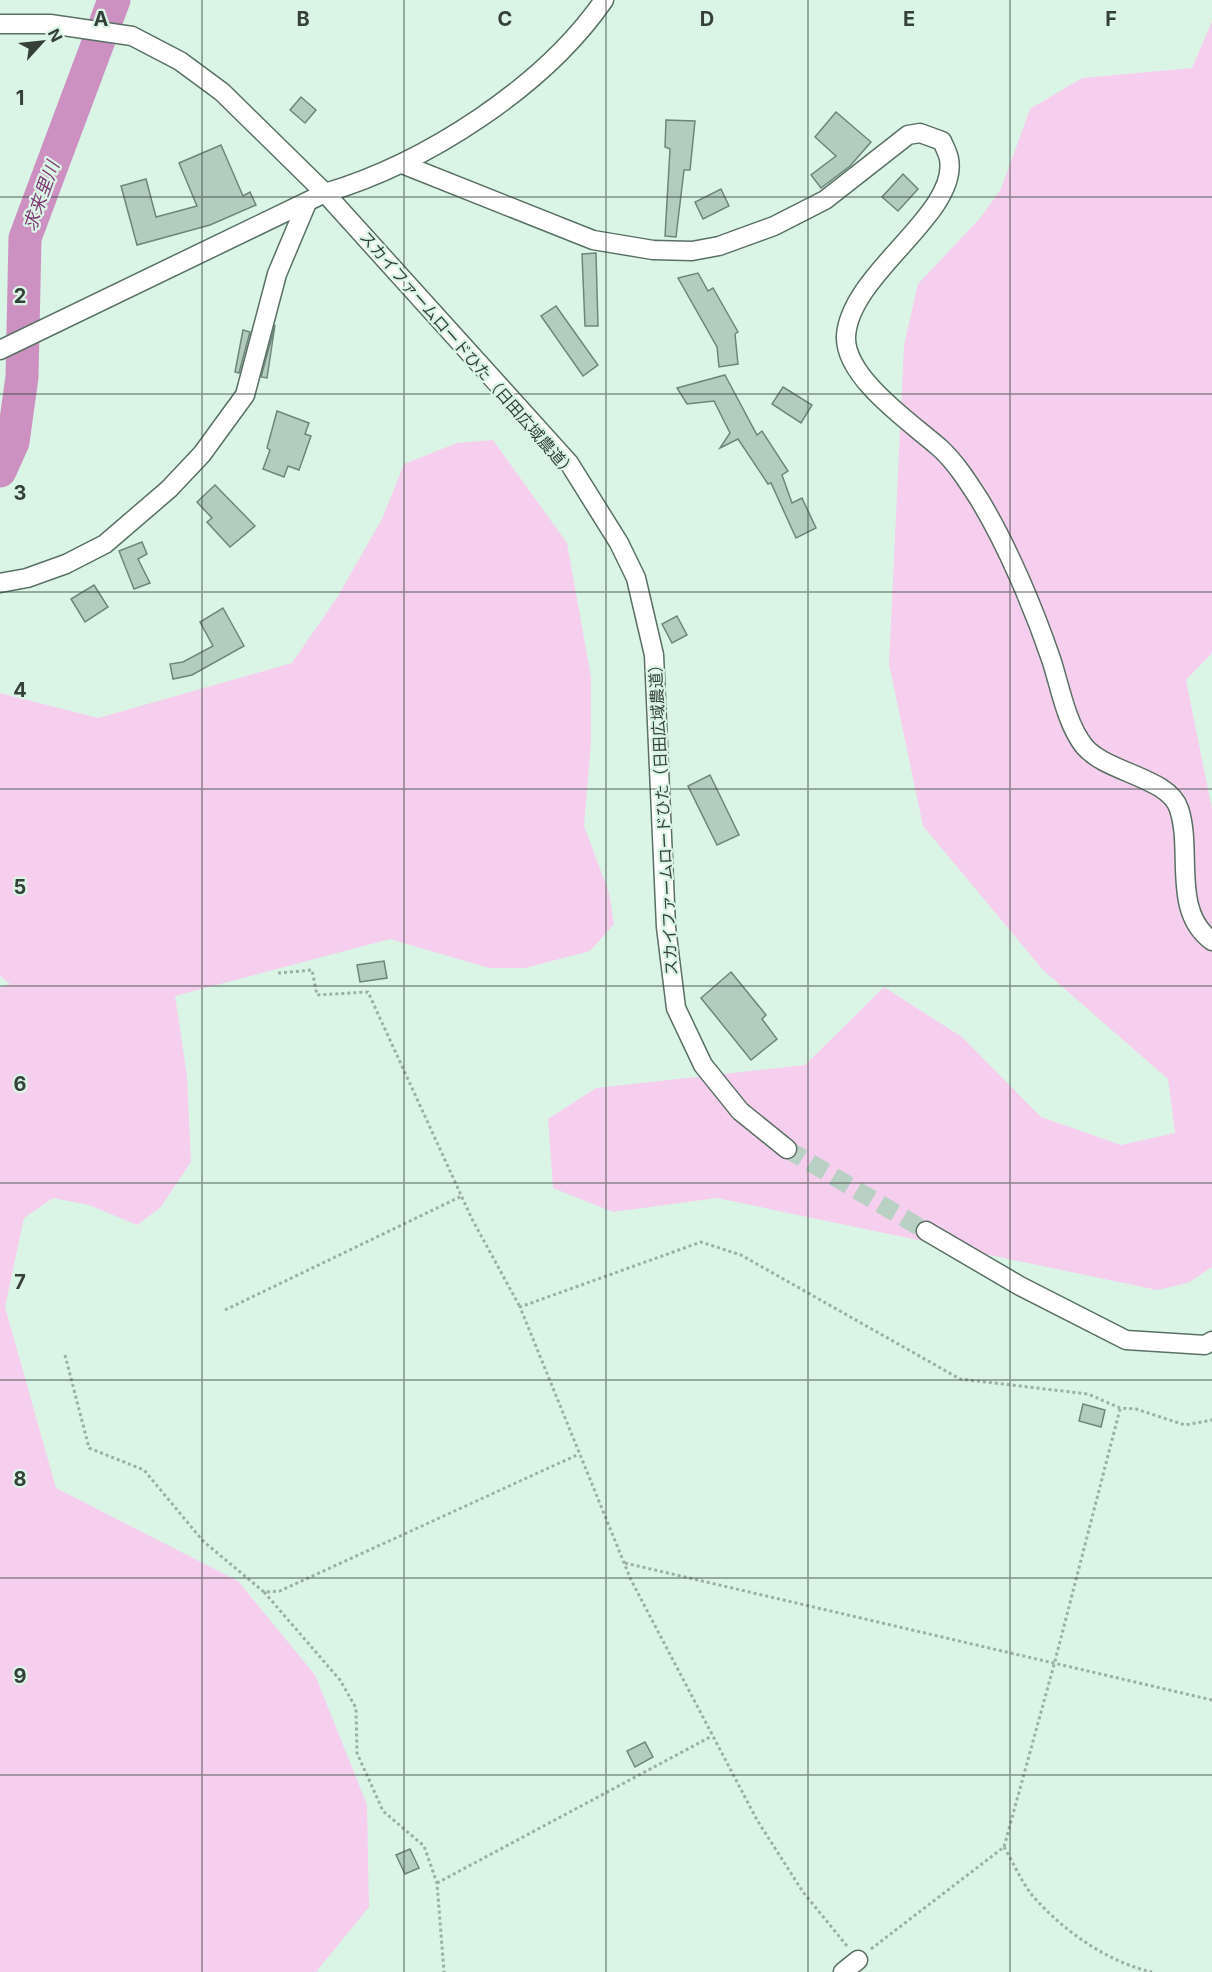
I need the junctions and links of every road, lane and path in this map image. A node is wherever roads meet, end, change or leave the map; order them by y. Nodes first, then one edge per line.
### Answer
1 (604, 0) edge
2 (0, 24) edge
3 (402, 164) junction
4 (325, 193) junction
5 (306, 205) junction
6 (0, 350) edge
7 (0, 583) edge
8 (1212, 941) edge
9 (278, 973) dead end
10 (787, 1149) tunnel mouth
11 (462, 1196) junction
12 (926, 1231) tunnel mouth
13 (520, 1307) junction
14 (225, 1310) dead end
15 (1212, 1341) edge
16 (65, 1355) dead end
17 (1120, 1408) junction
18 (1212, 1420) edge
19 (579, 1454) junction
20 (625, 1563) junction
21 (264, 1592) junction
22 (1055, 1661) junction
23 (1212, 1700) edge
24 (712, 1736) junction
25 (1004, 1847) junction
26 (437, 1883) junction
27 (858, 1960) junction
28 (444, 1972) edge
29 (843, 1972) edge
30 (1152, 1972) edge

1 - 3 street
2 - 4 street, スカイファームロードひた（日田広域農道）
3 - 4 street
3 - 8 street
4 - 5 street
4 - 10 street, スカイファームロードひた（日田広域農道）
5 - 6 street
5 - 7 street
9 - 11 path
11 - 13 path
11 - 14 path
12 - 15 street
13 - 17 path
13 - 19 path
16 - 21 path
17 - 18 path
17 - 22 path
19 - 20 path
19 - 21 path
20 - 22 path
20 - 24 path
21 - 26 path
22 - 23 path
22 - 25 path
24 - 26 path
24 - 27 path
25 - 27 path
25 - 30 path
26 - 28 path
27 - 29 street

